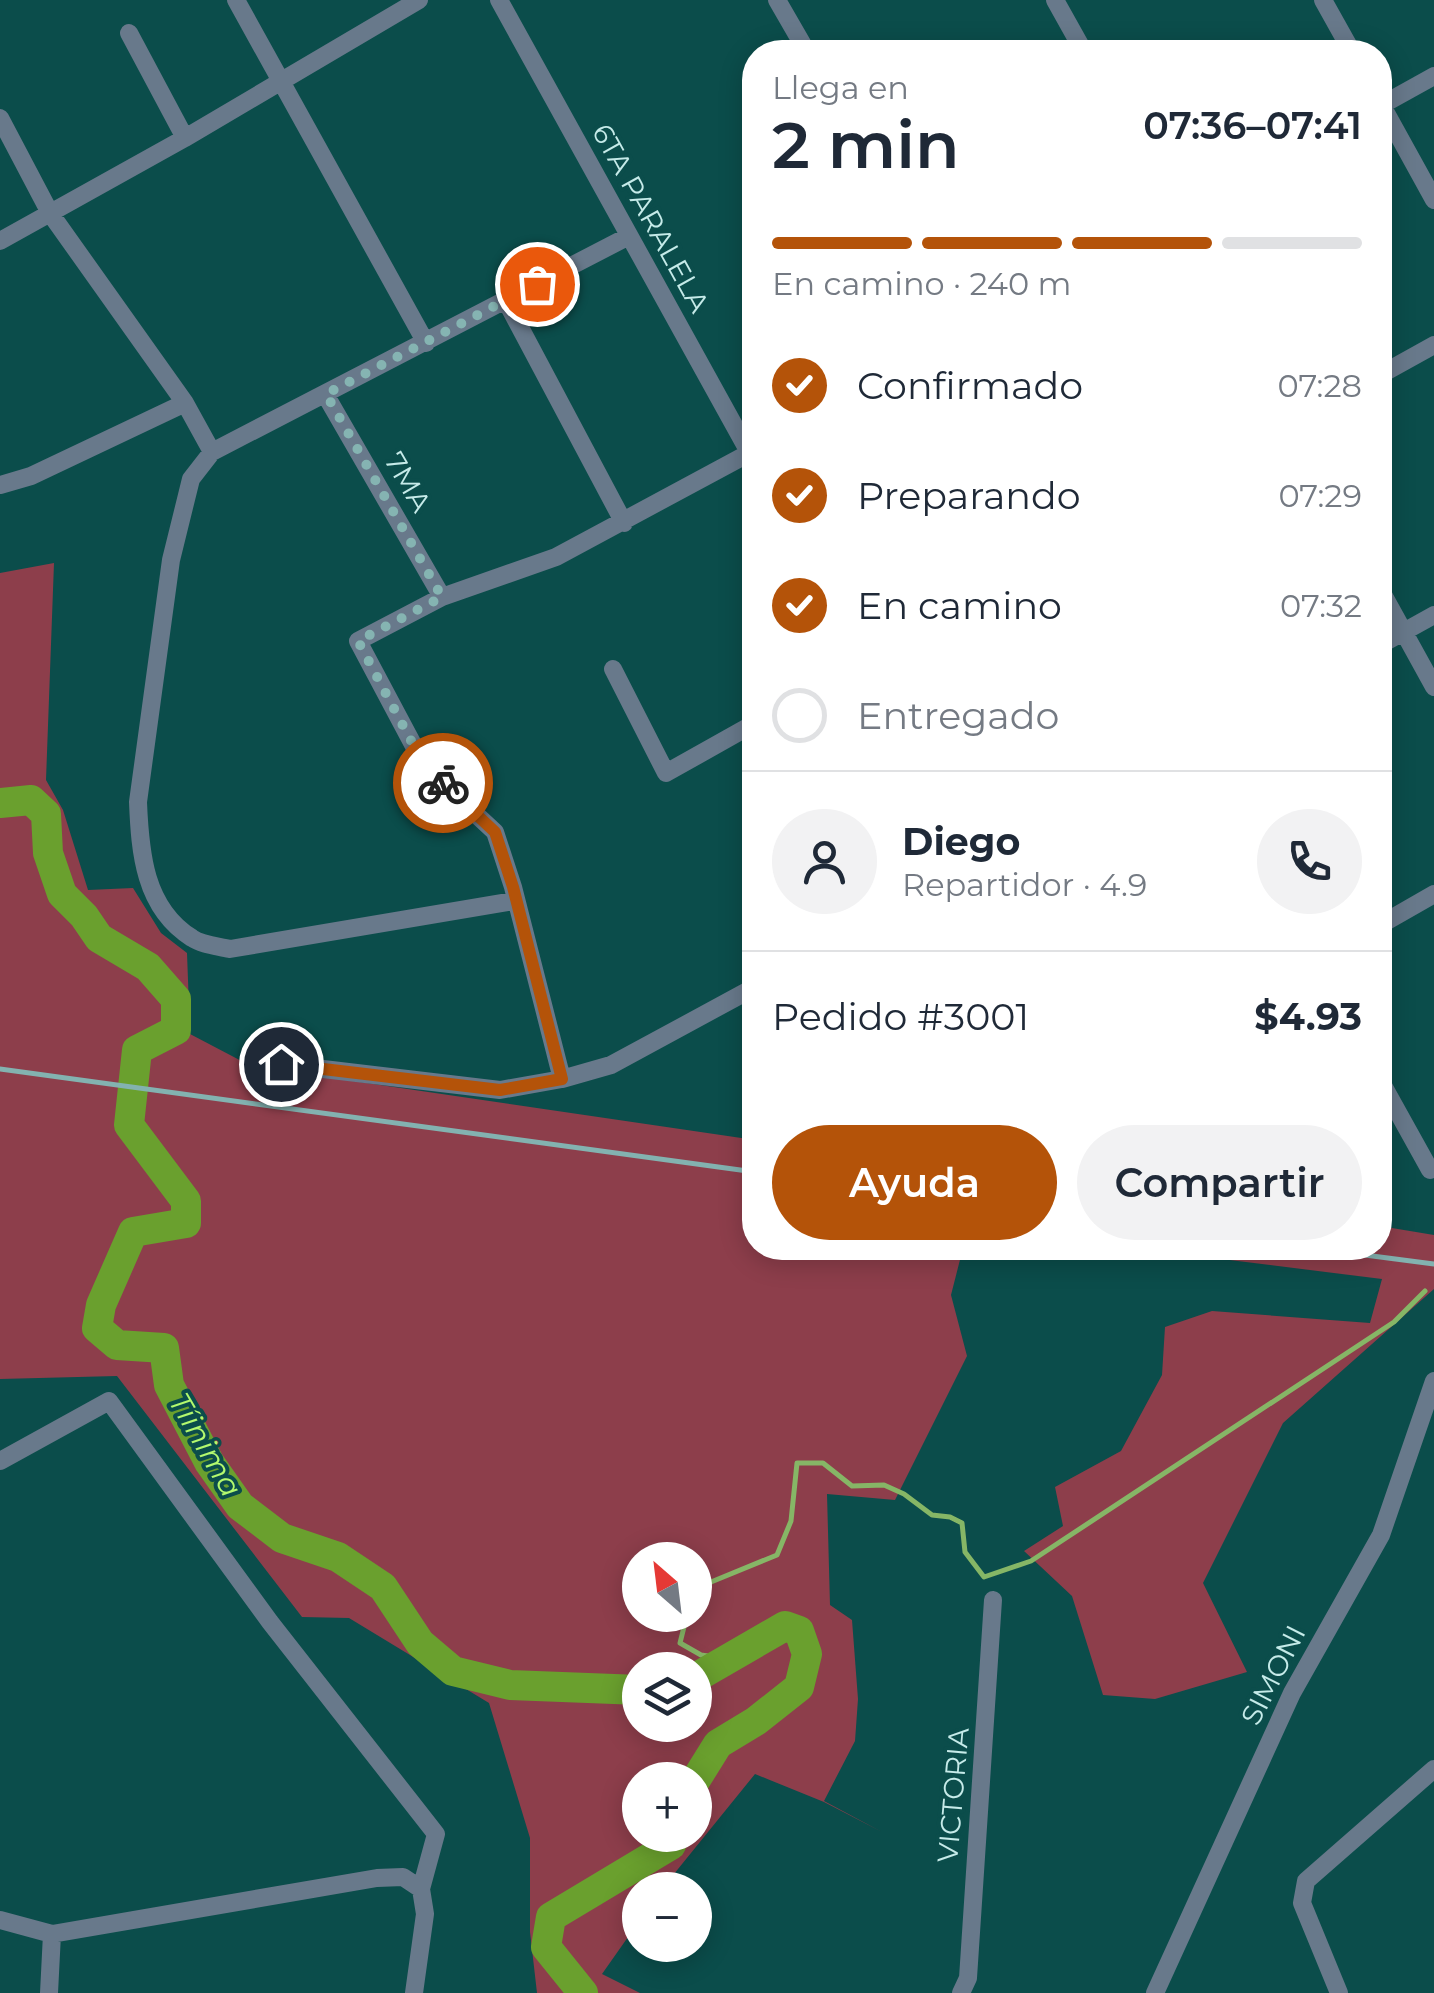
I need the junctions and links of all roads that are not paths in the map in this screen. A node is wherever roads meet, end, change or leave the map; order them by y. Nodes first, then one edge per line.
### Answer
1 (236, 0) edge
2 (419, 0) edge
3 (499, 0) edge
4 (778, 0) edge
5 (1055, 0) edge
6 (1323, 0) edge
7 (129, 33) dead end
8 (800, 40) edge
9 (1077, 40) edge
10 (1345, 40) edge
11 (1434, 76) edge
12 (282, 80) junction
13 (1392, 99) edge
14 (0, 118) edge
15 (1392, 126) edge
16 (185, 138) junction
17 (1434, 200) edge
18 (50, 213) junction
19 (629, 236) junction
20 (0, 241) edge
21 (506, 300) junction
22 (426, 343) junction
23 (1434, 345) edge
24 (1392, 369) edge
25 (326, 394) junction
26 (185, 404) junction
27 (742, 436) edge
28 (212, 452) junction
29 (742, 462) edge
30 (0, 485) edge
31 (624, 523) junction
32 (442, 597) junction
33 (1392, 611) edge
34 (1434, 615) edge
35 (1404, 632) junction
36 (1392, 639) edge
37 (613, 669) dead end
38 (1434, 687) edge
39 (742, 731) edge
40 (1434, 894) edge
41 (514, 901) junction
42 (1392, 918) edge
43 (742, 994) edge
44 (281, 1064) dead end
45 (562, 1079) junction
46 (1392, 1101) edge
47 (1432, 1169) edge
48 (1434, 1381) edge
49 (0, 1461) edge
50 (993, 1600) dead end
51 (1434, 1769) edge
52 (421, 1889) junction
53 (0, 1920) edge
54 (52, 1934) junction
55 (49, 1993) edge
56 (414, 1993) edge
57 (961, 1993) edge
58 (1155, 1993) edge
59 (1339, 1993) edge

1 - 12 street
2 - 12 street
3 - 19 street, 6TA PARALELA
4 - 8 street
5 - 9 street
6 - 10 street
7 - 16 street
11 - 13 street
12 - 16 street
12 - 22 street
14 - 18 street
15 - 17 street
16 - 18 street
18 - 20 street
18 - 26 street
19 - 21 street
19 - 27 street, 6TA PARALELA
21 - 22 street
21 - 31 street
22 - 25 street
23 - 24 street
25 - 28 street
25 - 32 street, 7MA
26 - 28 street
26 - 30 street
28 - 41 street
29 - 31 street
31 - 32 street
32 - 41 street
33 - 35 street
34 - 35 street
35 - 36 street
35 - 38 street
37 - 39 street
40 - 42 street
41 - 45 street
43 - 45 street
44 - 45 street
46 - 47 street
48 - 58 street, SIMONI
49 - 52 street
50 - 57 street, VICTORIA
51 - 59 street
52 - 54 street
52 - 56 street
53 - 54 street
54 - 55 street

